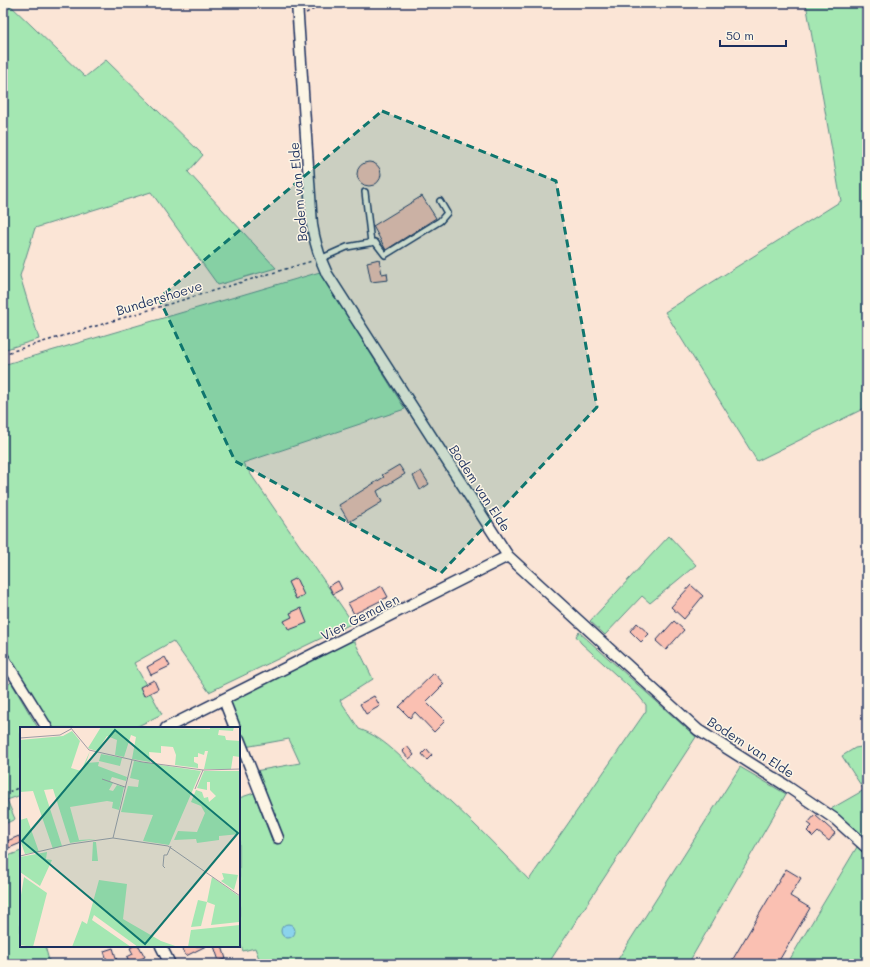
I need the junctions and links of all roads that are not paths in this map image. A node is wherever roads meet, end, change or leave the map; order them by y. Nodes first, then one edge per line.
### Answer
1 (297, 3) edge
2 (365, 192) dead end
3 (440, 200) dead end
4 (371, 243) junction
5 (320, 259) junction
6 (508, 556) junction
7 (3, 657) edge
8 (224, 700) junction
9 (46, 727) edge
10 (168, 727) edge
11 (235, 727) edge
12 (240, 742) edge
13 (278, 838) dead end
14 (867, 848) edge
15 (162, 947) edge
16 (170, 964) edge

1 - 5 street, Bodem van Elde
2 - 4 lane
3 - 4 lane
4 - 5 lane
5 - 6 street, Bodem van Elde
6 - 8 street, Vier Gemalen
6 - 14 street, Bodem van Elde
7 - 9 street
8 - 10 street, Vier Gemalen
8 - 11 street
12 - 13 street
15 - 16 street

